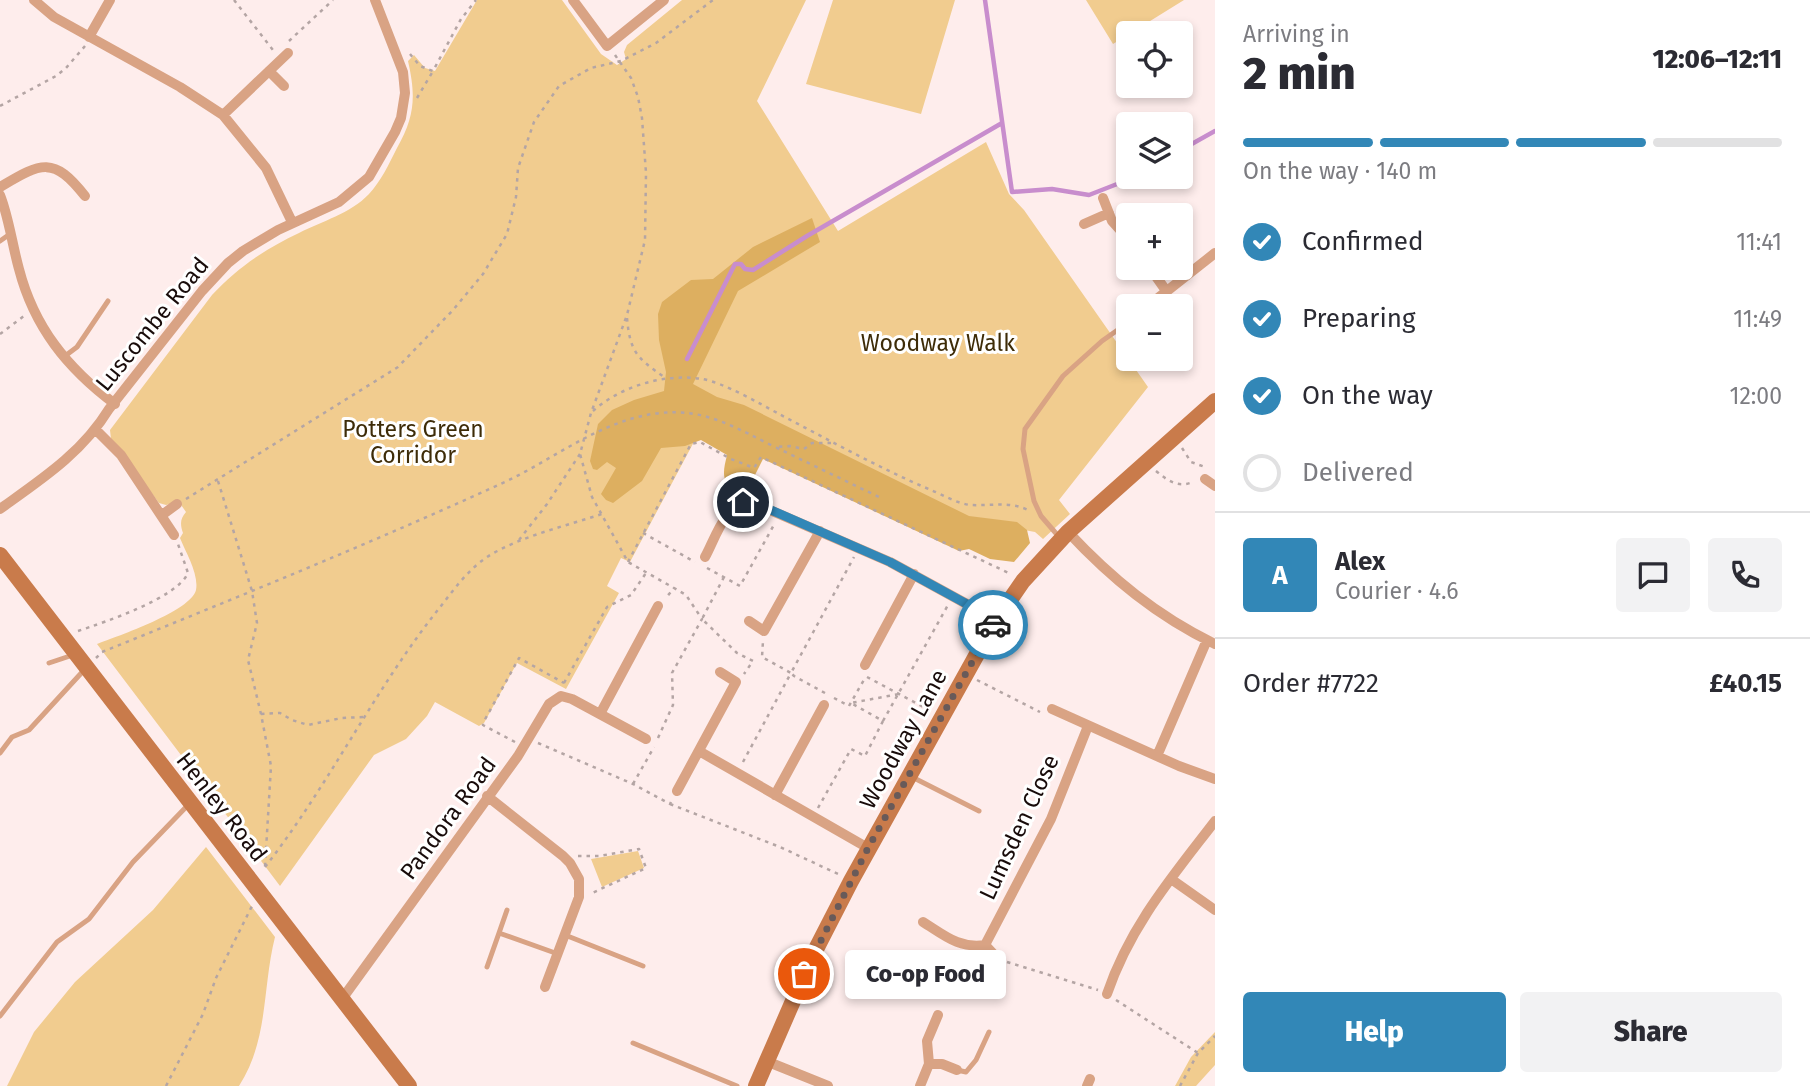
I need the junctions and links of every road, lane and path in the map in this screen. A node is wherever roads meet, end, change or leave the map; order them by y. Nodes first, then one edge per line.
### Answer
1 (34, 0) edge
2 (110, 0) edge
3 (234, 0) edge
4 (333, 0) edge
5 (375, 0) edge
6 (476, 0) edge
7 (573, 0) edge
8 (664, 0) edge
9 (713, 0) edge
10 (89, 37) junction
11 (607, 46) junction
12 (282, 55) junction
13 (397, 55) junction
14 (621, 61) junction
15 (269, 71) junction
16 (433, 71) junction
17 (284, 86) dead end
18 (0, 106) edge
19 (403, 107) junction
20 (223, 116) junction
21 (0, 187) edge
22 (0, 195) edge
23 (85, 196) dead end
24 (1103, 198) dead end
25 (1110, 213) junction
26 (292, 222) junction
27 (1084, 223) dead end
28 (1116, 225) edge
29 (10, 234) junction
30 (0, 241) edge
31 (1215, 253) edge
32 (1158, 280) edge
33 (1167, 292) junction
34 (1164, 294) edge
35 (108, 301) dead end
36 (32, 310) junction
37 (626, 315) junction
38 (1116, 331) edge
39 (0, 334) edge
40 (63, 358) junction
41 (665, 378) junction
42 (1215, 401) edge
43 (115, 404) junction
44 (591, 413) junction
45 (96, 430) junction
46 (1173, 438) junction
47 (583, 439) junction
48 (834, 443) junction
49 (775, 447) junction
50 (580, 454) junction
51 (1147, 461) junction
52 (1202, 476) junction
53 (218, 481) junction
54 (1215, 486) edge
55 (879, 497) dead end
56 (177, 504) joint
57 (0, 509) edge
58 (602, 514) junction
59 (780, 514) junction
60 (162, 515) junction
61 (1041, 516) junction
62 (820, 531) junction
63 (643, 533) junction
64 (174, 535) joint
65 (1065, 536) junction
66 (518, 541) junction
67 (859, 548) junction
68 (705, 557) dead end
69 (628, 562) junction
70 (2, 564) edge
71 (646, 573) junction
72 (914, 574) junction
73 (724, 577) junction
74 (1023, 582) junction
75 (674, 588) junction
76 (252, 591) junction
77 (953, 596) junction
78 (659, 606) joint
79 (702, 619) junction
80 (996, 620) junction
81 (749, 621) dead end
82 (764, 631) junction
83 (63, 636) junction
84 (1211, 642) edge
85 (762, 657) junction
86 (82, 661) junction
87 (752, 661) junction
88 (49, 663) dead end
89 (865, 671) junction
90 (719, 672) dead end
91 (792, 673) junction
92 (965, 674) junction
93 (736, 682) junction
94 (899, 694) junction
95 (851, 703) junction
96 (824, 705) dead end
97 (1052, 709) joint
98 (261, 714) junction
99 (600, 714) junction
100 (941, 716) junction
101 (362, 717) junction
102 (883, 721) junction
103 (1088, 726) junction
104 (646, 739) dead end
105 (526, 743) junction
106 (699, 751) junction
107 (0, 753) edge
108 (1157, 756) junction
109 (737, 773) junction
110 (909, 775) junction
111 (1215, 779) edge
112 (634, 784) junction
113 (677, 790) joint
114 (775, 794) junction
115 (487, 796) junction
116 (190, 803) junction
117 (670, 804) junction
118 (979, 811) dead end
119 (813, 817) junction
120 (1215, 821) edge
121 (868, 848) junction
122 (563, 856) junction
123 (1171, 879) junction
124 (851, 881) junction
125 (258, 901) dead end
126 (576, 905) junction
127 (507, 910) dead end
128 (1215, 910) edge
129 (923, 922) dead end
130 (499, 933) junction
131 (565, 935) junction
132 (985, 945) junction
133 (558, 954) junction
134 (998, 959) dead end
135 (643, 966) dead end
136 (487, 967) dead end
137 (545, 987) dead end
138 (1107, 994) dead end
139 (342, 999) junction
140 (938, 1015) dead end
141 (0, 1016) edge
142 (989, 1032) dead end
143 (1215, 1036) edge
144 (633, 1043) dead end
145 (766, 1062) junction
146 (929, 1064) junction
147 (957, 1070) joint
148 (166, 1086) edge
149 (409, 1086) edge
150 (737, 1086) edge
151 (757, 1086) edge
152 (828, 1086) edge
153 (920, 1086) edge
154 (1180, 1086) edge

1 - 10 street
2 - 10 street
3 - 12 path
4 - 12 path
5 - 13 street, Luscombe Road
6 - 16 path
7 - 11 street
8 - 11 street
9 - 14 path
10 - 18 path
10 - 20 street
11 - 14 path
12 - 15 street
13 - 16 path
13 - 19 street, Luscombe Road
14 - 37 path
14 - 53 path
15 - 17 street
15 - 20 street
16 - 19 path
19 - 26 street, Luscombe Road
20 - 26 street
21 - 23 street
22 - 29 street
24 - 25 street
25 - 27 street
25 - 28 street
26 - 43 street, Luscombe Road
29 - 30 lane
29 - 36 street
31 - 33 street
32 - 33 street
33 - 34 street
35 - 40 lane
36 - 39 path
36 - 40 street
37 - 41 path
37 - 44 path
38 - 61 lane
40 - 43 street
41 - 44 path
41 - 48 path
42 - 46 street, Woodway Lane
43 - 45 street, Luscombe Road
44 - 47 path
45 - 57 street, Luscombe Road
45 - 60 street
46 - 51 street, Woodway Lane
46 - 52 path
47 - 49 path
47 - 50 path
47 - 76 path
48 - 49 path
48 - 61 path
49 - 55 path
50 - 58 path
50 - 66 path
51 - 52 path
51 - 65 street, Woodway Lane
52 - 54 street
53 - 56 path
53 - 76 path
56 - 60 street
58 - 66 path
58 - 69 path
59 - 62 street
59 - 68 street
59 - 73 path
60 - 64 street
61 - 65 lane
62 - 67 street
62 - 82 street
63 - 69 path
63 - 73 path
63 - 74 path
64 - 83 path
65 - 74 street, Woodway Lane
65 - 84 street
66 - 101 path
67 - 72 street
67 - 91 path
69 - 71 path
70 - 83 street, Henley Road
71 - 75 path
71 - 105 path
72 - 77 street
72 - 89 street
73 - 79 path
74 - 80 street, Woodway Lane
75 - 78 path
75 - 79 path
76 - 86 path
76 - 98 path
77 - 80 street
77 - 94 path
78 - 99 street
79 - 87 path
79 - 112 path
80 - 92 street, Woodway Lane
81 - 82 street
82 - 85 path
83 - 86 street, Henley Road
84 - 108 street
85 - 87 path
85 - 91 path
86 - 88 lane
86 - 107 lane
86 - 116 street, Henley Road
87 - 93 path
89 - 94 path
89 - 95 path
90 - 93 street
91 - 95 path
91 - 109 path
92 - 97 path
92 - 100 street, Woodway Lane
93 - 106 street
94 - 95 path
94 - 100 path
94 - 102 path
95 - 102 path
96 - 114 street
97 - 103 street
98 - 101 path
98 - 101 path
99 - 104 street, Pandora Road
99 - 105 street, Pandora Road
100 - 110 street, Woodway Lane
102 - 119 path
103 - 108 street
103 - 132 street, Lumsden Close
105 - 112 path
105 - 115 street, Pandora Road
106 - 109 street
106 - 113 street
108 - 111 street
109 - 114 street
110 - 118 lane
110 - 121 street, Woodway Lane
112 - 117 path
113 - 117 path
114 - 119 street
115 - 122 street
115 - 139 street, Pandora Road
116 - 139 street, Henley Road
116 - 141 lane
117 - 124 path
119 - 121 street
120 - 123 street
121 - 124 street, Woodway Lane
122 - 126 street
122 - 126 path
123 - 128 street
123 - 138 street
124 - 145 street, Woodway Lane
125 - 148 path
126 - 131 street
127 - 130 lane
129 - 132 street
130 - 133 lane
130 - 136 lane
131 - 133 street
131 - 135 lane
132 - 134 street
133 - 137 street
139 - 149 street, Henley Road
140 - 146 street
142 - 147 lane
143 - 154 path
144 - 150 lane
145 - 151 street, Woodway Lane
145 - 152 street
146 - 147 street
146 - 153 street

